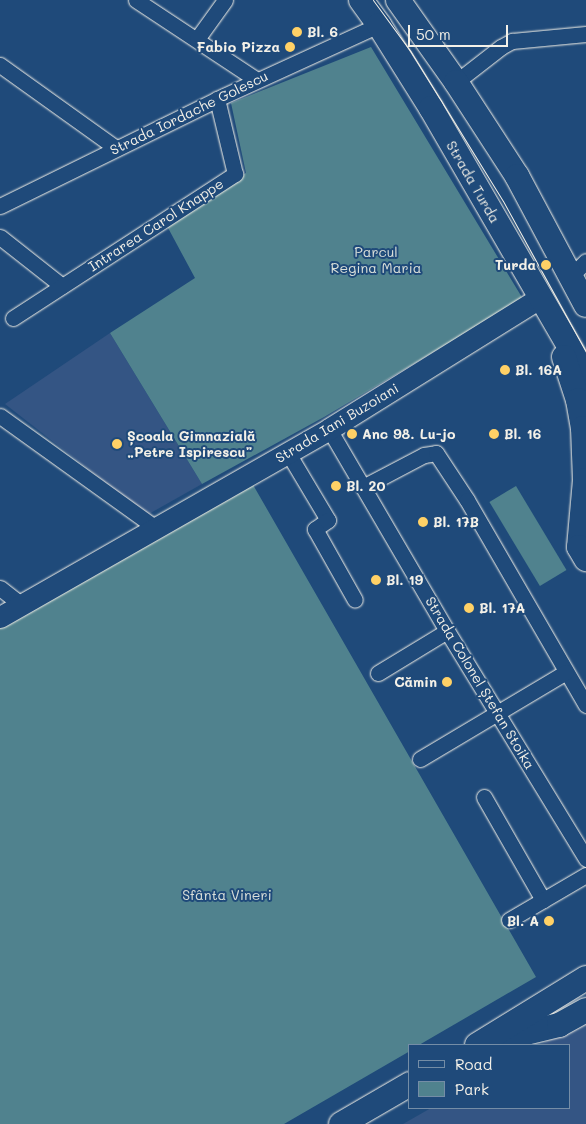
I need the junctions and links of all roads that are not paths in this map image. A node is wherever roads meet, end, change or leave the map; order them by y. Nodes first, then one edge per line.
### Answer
1 (136, 0) edge
2 (225, 0) edge
3 (361, 0) edge
4 (398, 0) edge
5 (379, 25) junction
6 (586, 34) edge
7 (197, 39) junction
8 (0, 65) edge
9 (257, 80) junction
10 (456, 82) junction
11 (217, 99) junction
12 (116, 148) junction
13 (0, 206) edge
14 (0, 237) edge
15 (579, 268) edge
16 (62, 286) junction
17 (586, 294) edge
18 (542, 297) junction
19 (586, 305) edge
20 (13, 318) dead end
21 (584, 371) edge
22 (0, 416) edge
23 (329, 429) junction
24 (288, 452) junction
25 (363, 486) junction
26 (157, 529) junction
27 (586, 559) edge
28 (0, 588) edge
29 (355, 600) dead end
30 (22, 605) junction
31 (0, 617) edge
32 (447, 631) junction
33 (566, 672) junction
34 (378, 673) dead end
35 (586, 705) edge
36 (498, 712) junction
37 (420, 759) dead end
38 (484, 797) dead end
39 (586, 859) edge
40 (586, 875) edge
41 (543, 900) junction
42 (509, 920) dead end
43 (586, 978) edge
44 (586, 1010) edge
45 (479, 1044) edge
46 (481, 1044) edge
47 (408, 1085) edge
48 (341, 1124) edge

1 - 7 street
2 - 7 street
3 - 5 main road, Strada Turda
4 - 10 main road
5 - 9 street, Strada Iordache Golescu
5 - 18 main road, Strada Turda
6 - 10 street
7 - 9 street
8 - 12 street
9 - 11 street, Strada Iordache Golescu
10 - 15 main road
11 - 12 street, Strada Iordache Golescu
11 - 16 street, Intrarea Carol Knappe
12 - 13 street, Strada Iordache Golescu
14 - 16 street
15 - 17 main road
15 - 19 main road
16 - 20 street, Intrarea Carol Knappe
18 - 21 main road, Strada Turda
18 - 23 street, Strada Iani Buzoiani
18 - 27 main road
22 - 26 street
23 - 24 street, Strada Iani Buzoiani
23 - 25 street, Strada Colonel Ștefan Stoika
24 - 26 street, Strada Iani Buzoiani
24 - 29 street
25 - 32 street, Strada Colonel Ștefan Stoika
25 - 33 street
26 - 30 street, Strada Iani Buzoiani
28 - 30 street
30 - 31 street, Strada Iani Buzoiani
32 - 34 street
32 - 36 street, Strada Colonel Ștefan Stoika
33 - 35 street
33 - 36 street
36 - 37 street
36 - 39 street, Strada Colonel Ștefan Stoika
38 - 41 street
40 - 41 street
41 - 42 street
43 - 45 main road
44 - 46 main road
47 - 48 main road

